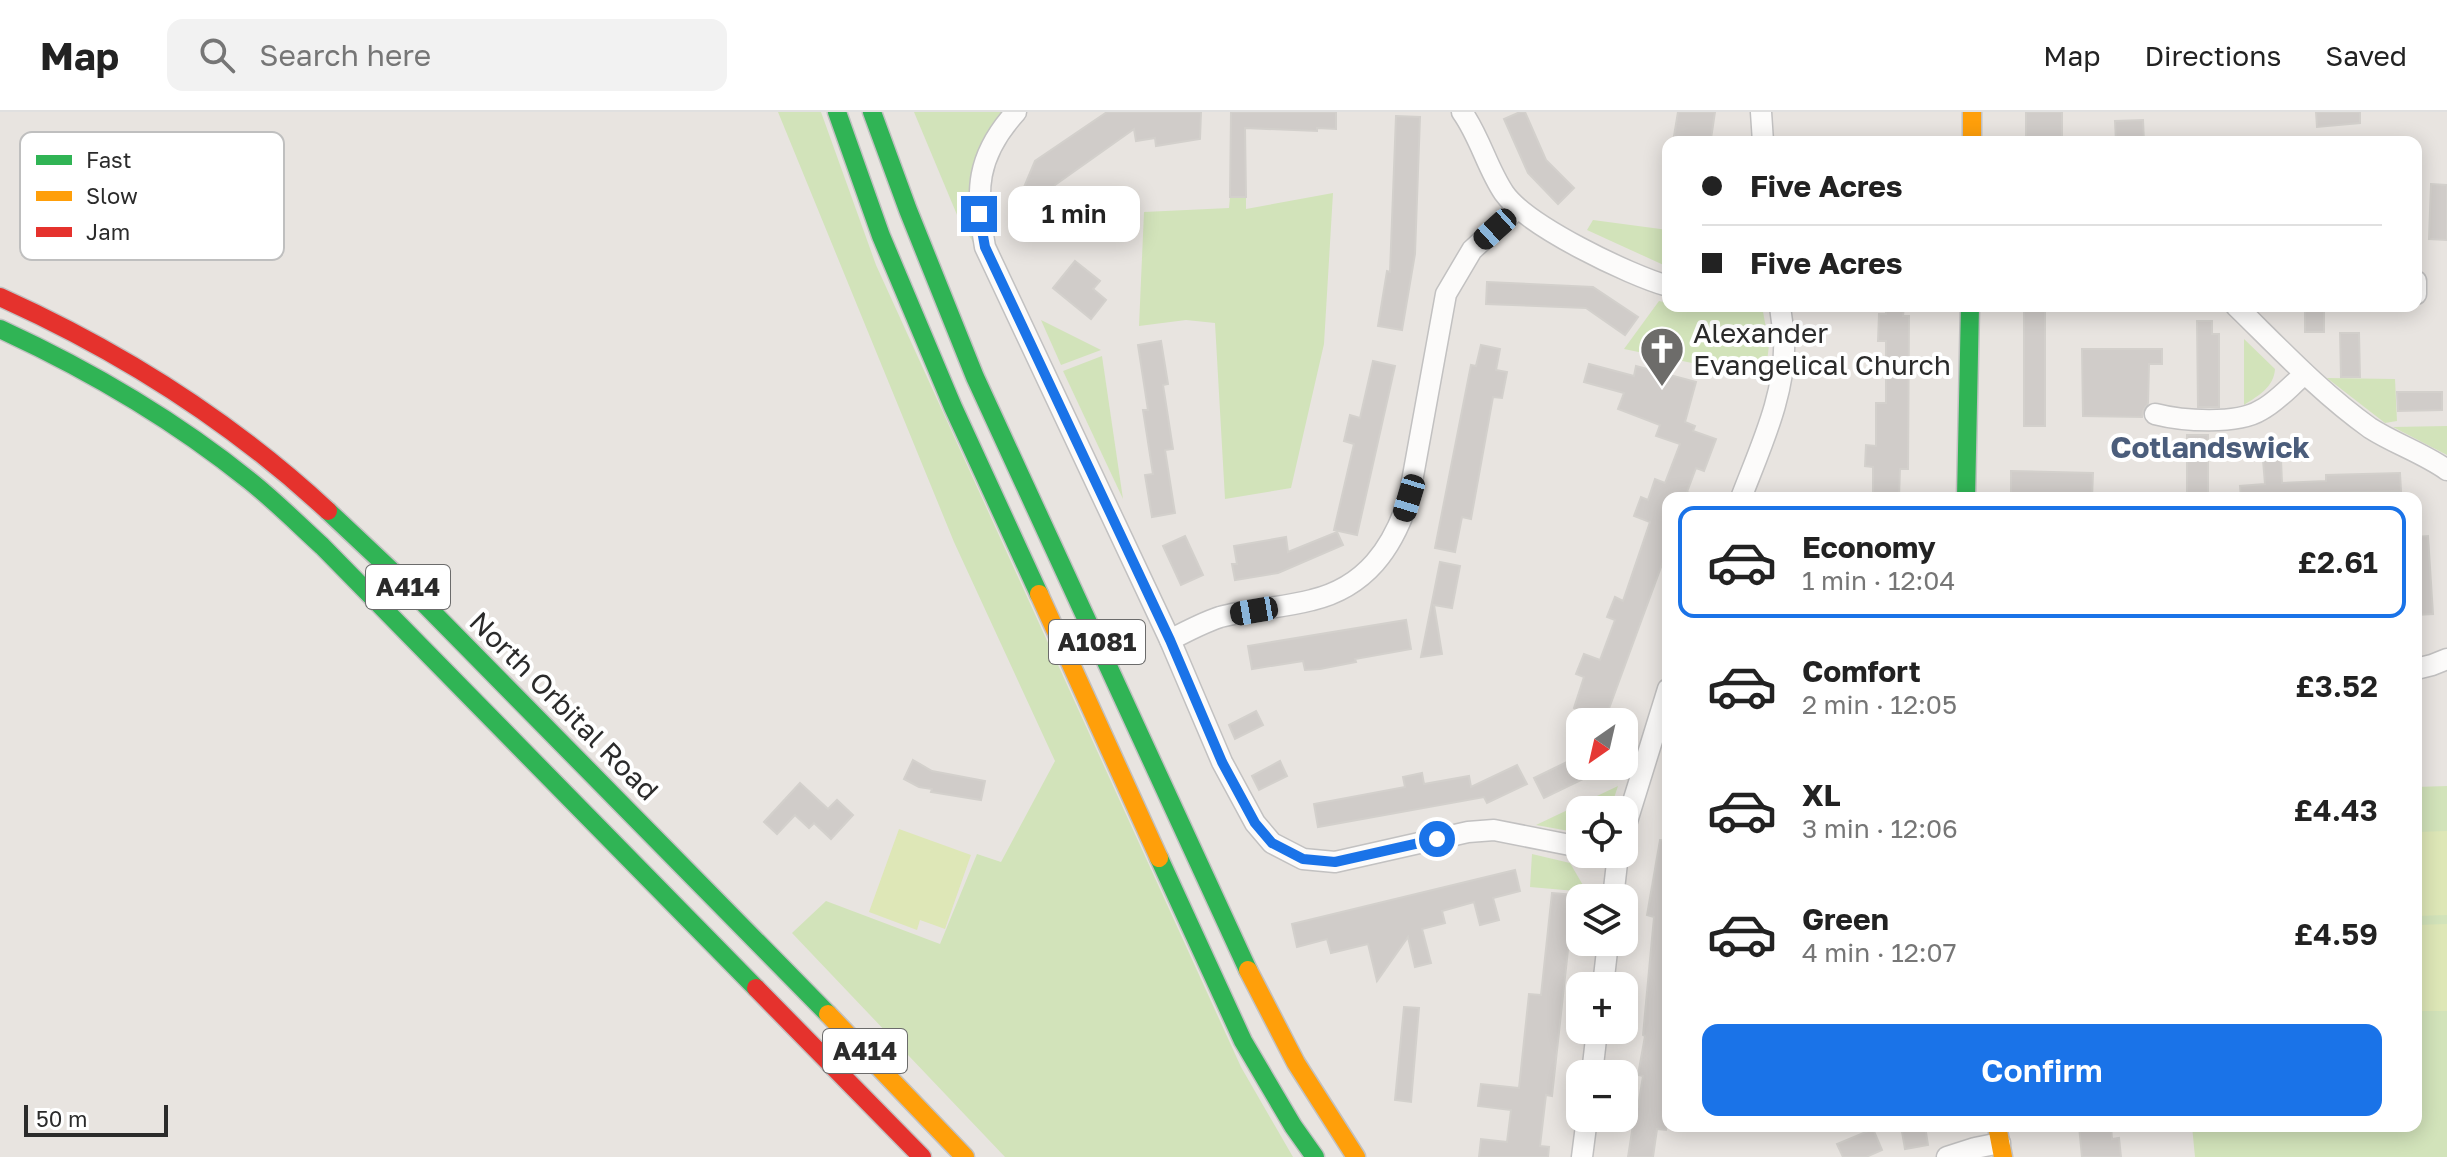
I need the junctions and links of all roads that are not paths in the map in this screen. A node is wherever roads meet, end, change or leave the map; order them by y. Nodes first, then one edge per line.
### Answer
1 (837, 112) edge
2 (872, 112) edge
3 (1016, 112) edge
4 (1462, 112) edge
5 (1761, 112) edge
6 (1972, 112) edge
7 (1763, 136) edge
8 (1972, 136) edge
9 (1517, 209) junction
10 (1662, 284) edge
11 (0, 297) edge
12 (1781, 312) edge
13 (1970, 312) edge
14 (2242, 312) edge
15 (0, 329) edge
16 (2305, 374) junction
17 (2155, 414) dead end
18 (2447, 470) edge
19 (1743, 492) edge
20 (1966, 492) edge
21 (1170, 640) junction
22 (2447, 659) edge
23 (2422, 668) edge
24 (1662, 708) edge
25 (1635, 796) edge
26 (1566, 844) edge
27 (1585, 1132) edge
28 (2000, 1142) edge
29 (922, 1157) edge
30 (965, 1157) edge
31 (1315, 1157) edge
32 (1356, 1157) edge
33 (1582, 1157) edge
34 (1947, 1157) edge

1 - 31 main road, A1081
2 - 32 main road, A1081
3 - 21 street
4 - 9 street
5 - 7 street
6 - 8 main road
9 - 10 street
9 - 21 street
11 - 30 main road, North Orbital Road / A414
12 - 19 street
13 - 20 main road
14 - 16 street
15 - 29 main road, North Orbital Road / A414
16 - 17 street
16 - 18 street
21 - 26 street
22 - 23 street
24 - 25 street
27 - 33 street
28 - 34 street

